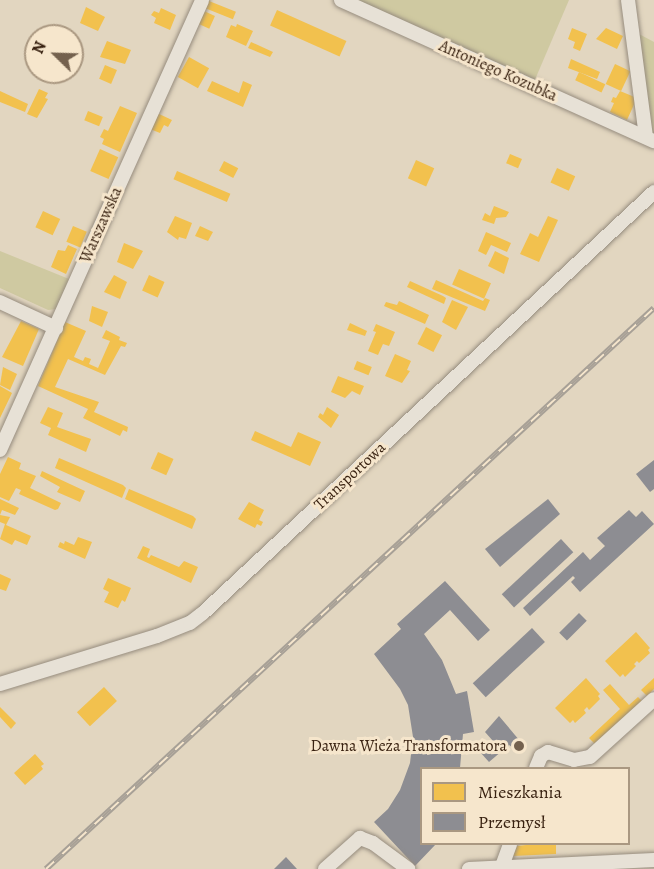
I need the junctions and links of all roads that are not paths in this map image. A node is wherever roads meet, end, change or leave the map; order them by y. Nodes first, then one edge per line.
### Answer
1 (202, 0) edge
2 (341, 0) edge
3 (628, 0) edge
4 (650, 140) edge
5 (654, 192) edge
6 (0, 302) edge
7 (56, 328) junction
8 (0, 450) edge
9 (0, 684) edge
10 (654, 699) edge
11 (536, 767) edge
12 (509, 845) edge
13 (654, 860) edge
14 (502, 868) edge
15 (325, 869) edge
16 (408, 869) edge
17 (469, 869) edge

1 - 7 street, Warszawska
2 - 4 street, Antoniego Kozubka
3 - 4 street
5 - 9 street, Transportowa
6 - 7 street
7 - 8 street, Warszawska
10 - 11 street
12 - 14 street
13 - 14 street
14 - 17 street
15 - 16 street

